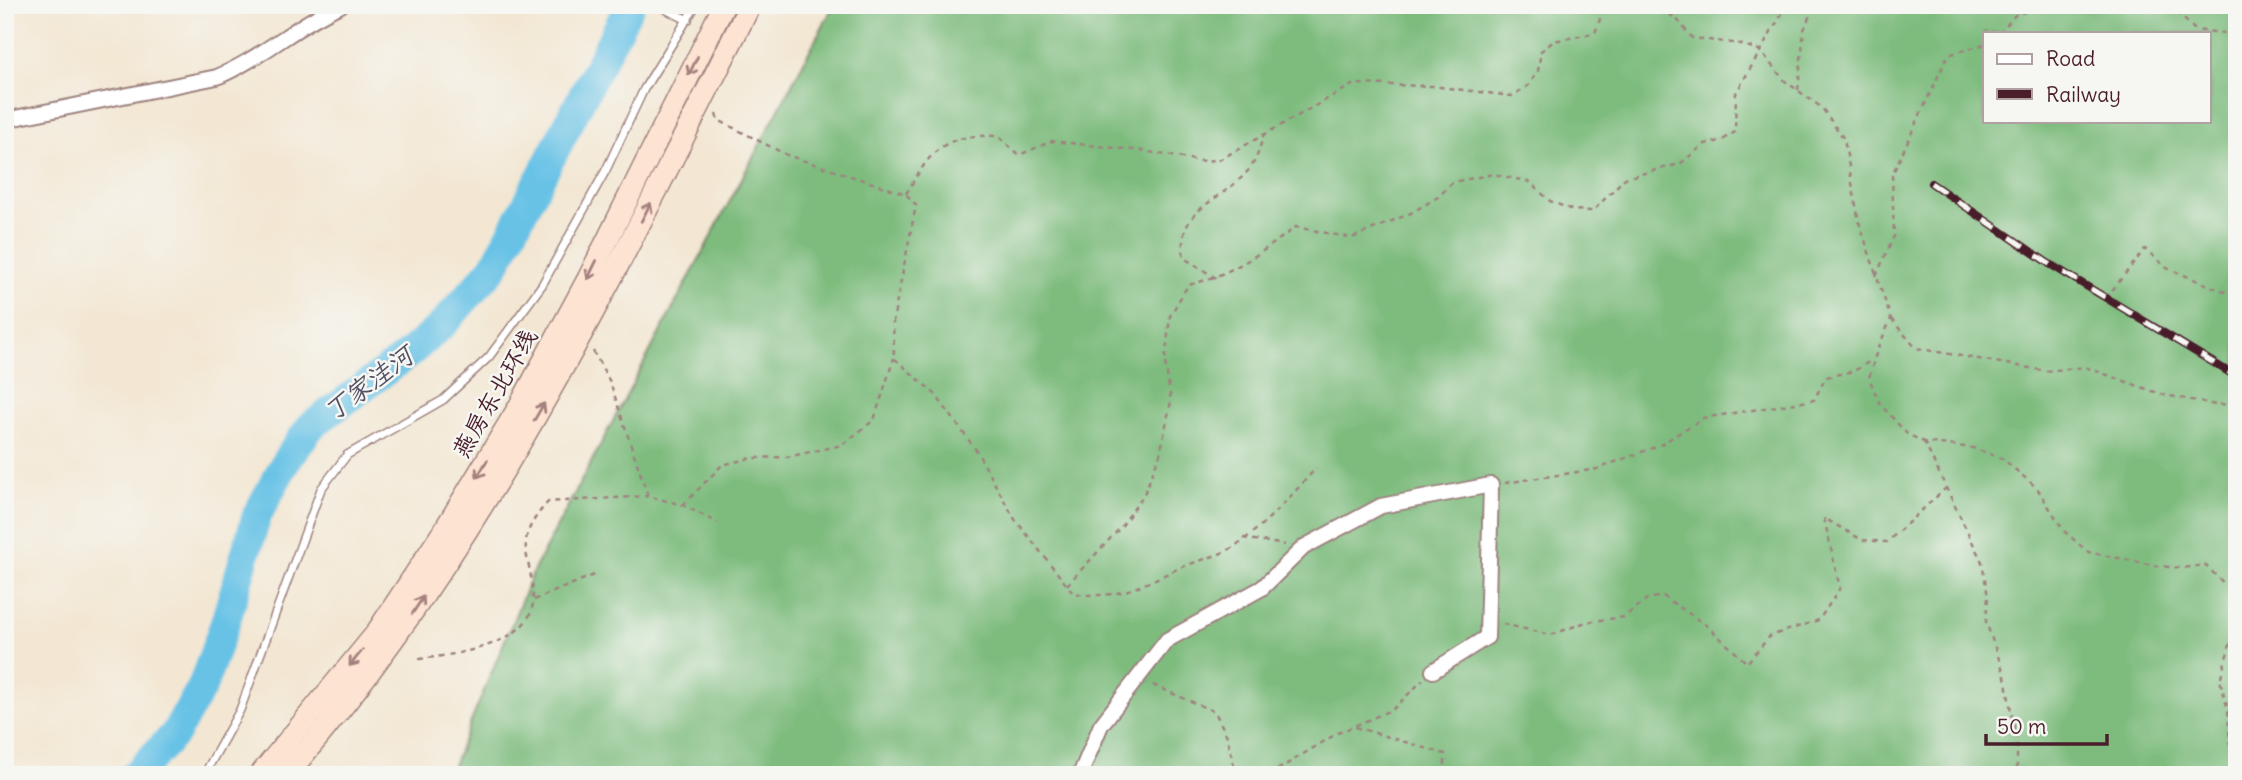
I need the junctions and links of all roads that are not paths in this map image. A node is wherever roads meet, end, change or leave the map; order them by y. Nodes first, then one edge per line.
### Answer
1 (341, 5) edge
2 (657, 5) edge
3 (696, 5) edge
4 (724, 5) edge
5 (750, 5) edge
6 (688, 20) junction
7 (5, 120) edge
8 (1433, 671) road end
9 (204, 775) edge
10 (260, 775) edge
11 (286, 775) edge
12 (1080, 775) edge

1 - 7 street
2 - 6 lane
3 - 6 lane
4 -> 10 main road, 燕房东北环线, bridge
11 -> 5 main road, 燕房东北环线, bridge
6 - 9 lane
8 - 12 street

